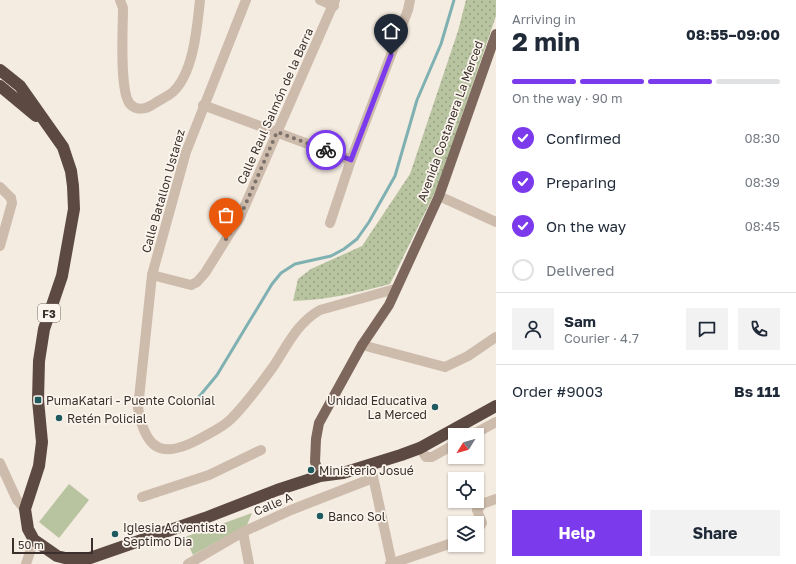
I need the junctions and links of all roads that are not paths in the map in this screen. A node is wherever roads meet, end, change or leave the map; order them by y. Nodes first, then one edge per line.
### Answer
1 (120, 0) edge
2 (200, 0) edge
3 (246, 0) edge
4 (320, 0) edge
5 (410, 0) edge
6 (334, 3) edge
7 (496, 34) edge
8 (0, 70) edge
9 (0, 86) edge
10 (203, 105) junction
11 (44, 123) junction
12 (277, 132) junction
13 (351, 160) junction
14 (0, 187) edge
15 (0, 194) edge
16 (439, 196) junction
17 (12, 198) junction
18 (496, 222) edge
19 (330, 223) dead end
20 (0, 246) edge
21 (152, 275) junction
22 (395, 289) junction
23 (496, 337) edge
24 (362, 345) junction
25 (496, 406) edge
26 (496, 422) edge
27 (484, 428) edge
28 (420, 448) junction
29 (448, 448) edge
30 (261, 450) dead end
31 (0, 463) edge
32 (369, 464) junction
33 (320, 476) junction
34 (373, 478) junction
35 (142, 497) dead end
36 (496, 499) edge
37 (25, 509) junction
38 (480, 516) edge
39 (243, 532) junction
40 (37, 542) junction
41 (448, 544) edge
42 (88, 561) edge
43 (26, 564) edge
44 (188, 564) edge
45 (249, 564) edge
46 (392, 564) edge

1 - 2 street
3 - 10 street, Calle Batallon Ustarez
4 - 6 street
5 - 13 street
6 - 12 street, Calle Raul Salmón de la Barra
7 - 16 main road, Avenida Costanera La Merced
8 - 11 highway, F3
9 - 11 highway, F3
10 - 12 street
10 - 21 street, Calle Batallon Ustarez
11 - 37 highway, F3
12 - 13 street
12 - 21 street, Calle Raul Salmón de la Barra
13 - 19 street
14 - 17 street
15 - 17 street
16 - 18 street
16 - 22 main road, Avenida Costanera La Merced
17 - 20 street
21 - 22 street, Calle Batallon Ustarez
22 - 24 main road, Avenida Costanera La Merced
23 - 24 street
24 - 33 main road, Avenida Costanera La Merced
25 - 28 highway
26 - 27 street
28 - 29 street
28 - 32 highway
30 - 35 street
31 - 37 street
32 - 33 highway
32 - 34 street
33 - 42 highway
34 - 39 street, Calle A
34 - 46 street
36 - 38 street
37 - 40 highway, F3
39 - 44 street, Calle A
39 - 45 street
40 - 42 highway
40 - 43 street
41 - 46 street

